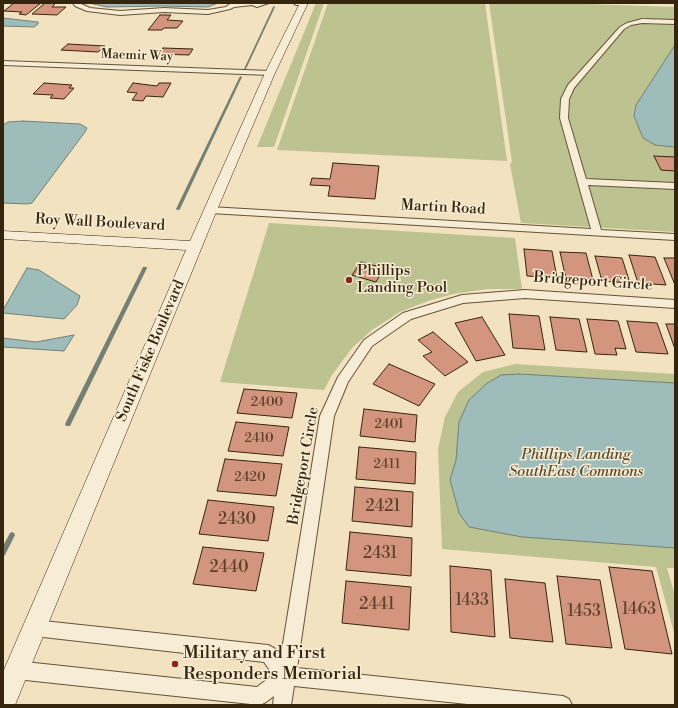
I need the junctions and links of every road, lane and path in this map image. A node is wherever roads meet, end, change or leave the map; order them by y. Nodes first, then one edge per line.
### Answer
1 (76, 3) edge
2 (251, 3) edge
3 (266, 3) edge
4 (296, 3) edge
5 (304, 3) edge
6 (234, 4) edge
7 (675, 22) edge
8 (3, 63) edge
9 (270, 73) junction
10 (582, 182) junction
11 (675, 186) edge
12 (210, 210) junction
13 (597, 232) junction
14 (3, 235) edge
15 (675, 237) edge
16 (195, 246) junction
17 (675, 304) edge
18 (34, 628) junction
19 (16, 670) junction
20 (286, 676) junction
21 (3, 702) edge
22 (282, 705) edge
23 (563, 705) edge

1 - 6 street
2 - 3 street
2 - 6 street
4 - 5 street
5 - 9 main road, South Fiske Boulevard
7 - 10 street
8 - 9 street, Maemir Way
9 - 12 main road, South Fiske Boulevard
10 - 11 street
10 - 13 street
12 - 13 street, Martin Road
12 - 16 main road, South Fiske Boulevard
13 - 15 street, Martin Road
14 - 16 main road, Roy Wall Boulevard
16 - 18 main road, South Fiske Boulevard
17 - 20 street, Bridgeport Circle
18 - 19 main road, South Fiske Boulevard
18 - 20 street
19 - 20 street
19 - 21 main road, South Fiske Boulevard
20 - 22 street, Bridgeport Circle
20 - 23 street

